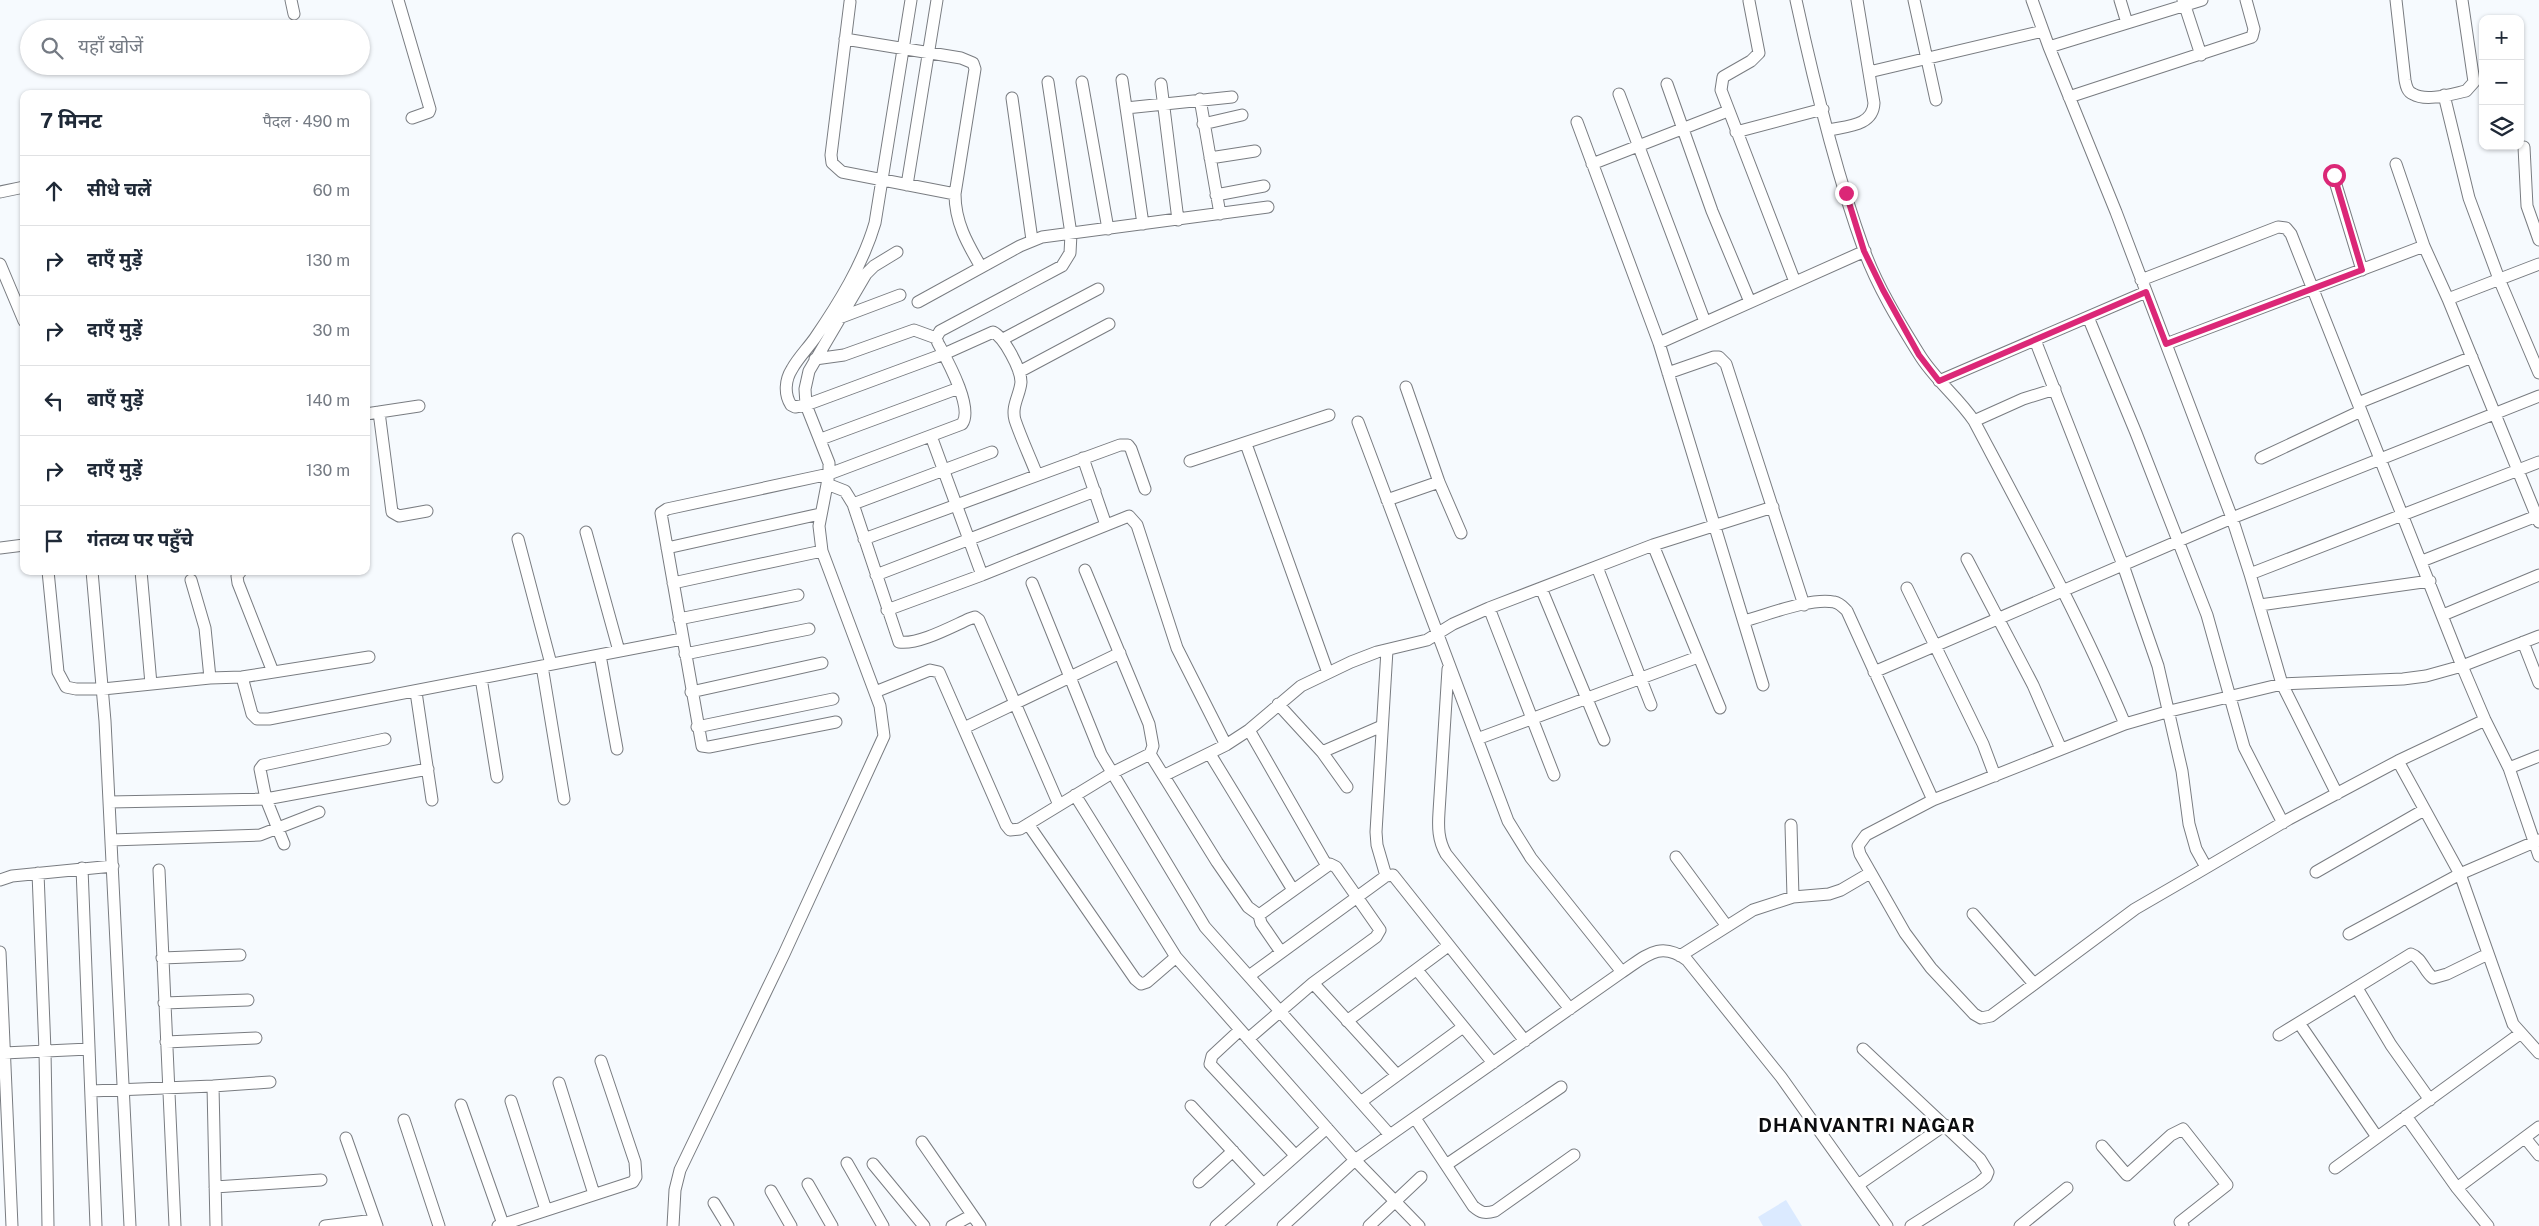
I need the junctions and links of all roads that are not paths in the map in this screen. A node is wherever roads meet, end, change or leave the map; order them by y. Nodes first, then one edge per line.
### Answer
1 (291, 0) edge
2 (398, 0) edge
3 (911, 0) edge
4 (937, 0) edge
5 (1796, 0) edge
6 (1857, 0) edge
7 (1914, 0) edge
8 (2032, 0) edge
9 (2120, 0) edge
10 (2202, 0) edge
11 (2246, 0) edge
12 (2396, 0) edge
13 (2462, 0) edge
14 (850, 2) dead end
15 (1749, 2) dead end
16 (2184, 3) edge
17 (294, 14) dead end
18 (2127, 23) junction
19 (2043, 31) junction
20 (846, 39) junction
21 (2049, 47) junction
22 (903, 50) junction
23 (929, 53) junction
24 (2201, 54) junction
25 (1926, 58) junction
26 (1869, 72) junction
27 (1122, 80) dead end
28 (1048, 82) dead end
29 (1082, 82) dead end
30 (1161, 84) dead end
31 (1666, 84) dead end
32 (1618, 94) dead end
33 (2444, 95) junction
34 (1232, 97) dead end
35 (2069, 97) junction
36 (1012, 98) dead end
37 (1200, 100) junction
38 (1936, 100) dead end
39 (1163, 103) junction
40 (1126, 108) junction
41 (1823, 109) junction
42 (1728, 111) junction
43 (1242, 115) dead end
44 (412, 118) dead end
45 (1577, 122) dead end
46 (1203, 124) junction
47 (1683, 129) junction
48 (1829, 130) junction
49 (1736, 132) junction
50 (1638, 146) junction
51 (2524, 147) dead end
52 (1255, 151) dead end
53 (1210, 158) junction
54 (1592, 164) junction
55 (2396, 164) dead end
56 (2334, 175) dead end
57 (882, 181) junction
58 (907, 185) junction
59 (1264, 186) dead end
60 (20, 188) edge
61 (0, 192) edge
62 (955, 194) junction
63 (1216, 195) junction
64 (1268, 207) dead end
65 (1220, 214) junction
66 (1178, 220) junction
67 (1143, 224) junction
68 (1108, 229) junction
69 (1071, 234) junction
70 (1032, 240) junction
71 (2539, 240) edge
72 (2424, 246) junction
73 (1864, 251) junction
74 (897, 252) dead end
75 (0, 264) edge
76 (2539, 264) edge
77 (981, 267) junction
78 (2362, 270) junction
79 (1800, 279) junction
80 (2499, 279) junction
81 (2141, 280) junction
82 (2313, 288) junction
83 (1098, 289) dead end
84 (2146, 292) junction
85 (900, 295) dead end
86 (2448, 299) junction
87 (918, 302) dead end
88 (1750, 302) junction
89 (20, 312) edge
90 (2088, 317) junction
91 (839, 318) junction
92 (1705, 322) junction
93 (1109, 324) dead end
94 (936, 338) junction
95 (1003, 340) junction
96 (2035, 340) junction
97 (1659, 343) junction
98 (2166, 344) junction
99 (944, 354) junction
100 (2472, 357) junction
101 (815, 360) junction
102 (1019, 372) junction
103 (1668, 373) junction
104 (2539, 373) edge
105 (1939, 381) junction
106 (1406, 386) dead end
107 (959, 388) junction
108 (2055, 389) junction
109 (2539, 396) edge
110 (806, 405) junction
111 (419, 406) dead end
112 (2360, 407) junction
113 (379, 412) junction
114 (370, 413) edge
115 (1329, 415) dead end
116 (2496, 415) junction
117 (1974, 421) junction
118 (1358, 422) dead end
119 (931, 436) junction
120 (821, 439) junction
121 (1246, 444) junction
122 (992, 452) dead end
123 (1083, 458) junction
124 (2261, 458) dead end
125 (2381, 459) junction
126 (1190, 461) dead end
127 (2539, 462) edge
128 (944, 471) junction
129 (2518, 471) junction
130 (1037, 475) junction
131 (828, 479) junction
132 (1439, 482) junction
133 (1145, 489) dead end
134 (1095, 491) junction
135 (1387, 500) junction
136 (853, 504) junction
137 (957, 506) junction
138 (1773, 507) junction
139 (428, 511) dead end
140 (820, 514) junction
141 (2404, 515) junction
142 (2538, 517) edge
143 (2232, 518) junction
144 (1106, 524) junction
145 (1715, 526) junction
146 (586, 532) dead end
147 (1461, 533) dead end
148 (518, 539) dead end
149 (864, 539) junction
150 (969, 540) junction
151 (2179, 541) junction
152 (1653, 545) junction
153 (20, 546) edge
154 (0, 548) edge
155 (667, 548) junction
156 (822, 551) junction
157 (1967, 558) dead end
158 (2422, 561) junction
159 (2123, 565) junction
160 (1597, 566) junction
161 (1085, 570) dead end
162 (2250, 574) junction
163 (48, 575) edge
164 (92, 575) edge
165 (141, 575) edge
166 (238, 575) edge
167 (876, 575) junction
168 (982, 575) junction
169 (2539, 575) edge
170 (191, 580) dead end
171 (2430, 582) junction
172 (673, 583) junction
173 (1032, 583) dead end
174 (1541, 588) junction
175 (1908, 588) dead end
176 (2065, 592) junction
177 (798, 596) dead end
178 (1807, 604) junction
179 (2260, 605) junction
180 (1489, 608) junction
181 (887, 610) junction
182 (2444, 615) junction
183 (679, 619) junction
184 (1998, 620) junction
185 (1744, 621) junction
186 (809, 629) dead end
187 (1436, 634) junction
188 (2539, 636) edge
189 (682, 638) junction
190 (2523, 642) junction
191 (1936, 646) junction
192 (1392, 648) junction
193 (618, 651) junction
194 (1120, 653) junction
195 (685, 654) junction
196 (600, 655) junction
197 (369, 657) dead end
198 (1698, 657) junction
199 (822, 663) dead end
200 (547, 665) junction
201 (1448, 666) junction
202 (2462, 666) junction
203 (273, 672) junction
204 (1874, 672) junction
205 (1328, 673) junction
206 (1070, 676) junction
207 (242, 677) junction
208 (210, 678) junction
209 (481, 678) junction
210 (1640, 678) junction
211 (2538, 678) edge
212 (151, 684) junction
213 (2282, 684) junction
214 (1763, 685) dead end
215 (103, 689) junction
216 (416, 692) junction
217 (691, 692) junction
218 (874, 692) junction
219 (2229, 697) junction
220 (833, 698) dead end
221 (1587, 699) junction
222 (1015, 704) junction
223 (1278, 704) junction
224 (1651, 705) dead end
225 (1720, 708) dead end
226 (2170, 711) junction
227 (1532, 718) junction
228 (2485, 720) junction
229 (836, 722) dead end
230 (2125, 724) junction
231 (1382, 726) junction
232 (697, 727) junction
233 (964, 728) junction
234 (1249, 730) junction
235 (385, 739) dead end
236 (1477, 739) junction
237 (1604, 740) dead end
238 (1226, 745) junction
239 (617, 749) dead end
240 (2061, 749) junction
241 (1322, 752) junction
242 (1150, 754) junction
243 (1210, 754) junction
244 (2539, 756) edge
245 (2398, 761) junction
246 (2509, 768) junction
247 (428, 769) junction
248 (1112, 773) junction
249 (1164, 775) junction
250 (1554, 775) dead end
251 (1995, 776) junction
252 (497, 777) dead end
253 (1347, 786) dead end
254 (2337, 794) junction
255 (1074, 795) junction
256 (266, 799) junction
257 (564, 799) dead end
258 (432, 800) dead end
259 (1933, 800) junction
260 (109, 802) junction
261 (1060, 805) junction
262 (2424, 810) junction
263 (319, 812) dead end
264 (2283, 823) junction
265 (1028, 824) junction
266 (1791, 825) dead end
267 (277, 830) junction
268 (111, 840) junction
269 (2537, 842) edge
270 (284, 844) dead end
271 (2539, 856) edge
272 (1676, 857) dead end
273 (113, 866) junction
274 (1327, 866) junction
275 (2206, 867) junction
276 (82, 868) junction
277 (159, 870) dead end
278 (2316, 872) dead end
279 (38, 873) junction
280 (1870, 873) junction
281 (2460, 874) junction
282 (1386, 876) junction
283 (0, 880) edge
284 (1293, 890) junction
285 (1358, 897) junction
286 (1792, 897) junction
287 (1973, 914) dead end
288 (1259, 915) junction
289 (1726, 925) junction
290 (2349, 934) dead end
291 (1448, 946) junction
292 (0, 952) edge
293 (1281, 952) junction
294 (2488, 954) junction
295 (240, 955) dead end
296 (1680, 956) junction
297 (1176, 957) junction
298 (162, 958) junction
299 (1417, 970) junction
300 (1622, 972) junction
301 (1249, 976) junction
302 (1313, 983) junction
303 (2034, 984) junction
304 (2357, 988) junction
305 (248, 1000) dead end
306 (164, 1003) junction
307 (1570, 1009) junction
308 (1280, 1011) junction
309 (1347, 1021) junction
310 (2299, 1023) junction
311 (1462, 1027) junction
312 (2521, 1033) junction
313 (1244, 1034) junction
314 (2279, 1035) dead end
315 (256, 1038) dead end
316 (1526, 1040) junction
317 (166, 1042) junction
318 (89, 1048) junction
319 (1862, 1048) dead end
320 (45, 1051) junction
321 (4, 1053) junction
322 (2539, 1053) edge
323 (601, 1061) dead end
324 (1493, 1064) junction
325 (1397, 1075) junction
326 (270, 1082) dead end
327 (559, 1083) dead end
328 (213, 1086) junction
329 (1561, 1087) dead end
330 (167, 1089) junction
331 (124, 1090) junction
332 (91, 1091) junction
333 (2430, 1100) junction
334 (511, 1101) dead end
335 (1362, 1101) junction
336 (461, 1105) dead end
337 (1190, 1106) dead end
338 (2406, 1116) junction
339 (1415, 1118) junction
340 (404, 1120) dead end
341 (1945, 1125) junction
342 (2539, 1127) edge
343 (1326, 1128) junction
344 (1390, 1135) junction
345 (2377, 1137) junction
346 (346, 1138) dead end
347 (2526, 1139) junction
348 (922, 1142) dead end
349 (2102, 1146) dead end
350 (1233, 1151) junction
351 (1295, 1155) junction
352 (1574, 1155) dead end
353 (2539, 1155) edge
354 (1355, 1160) junction
355 (847, 1163) dead end
356 (873, 1164) dead end
357 (1446, 1165) junction
358 (2334, 1168) dead end
359 (1421, 1177) dead end
360 (321, 1180) dead end
361 (1199, 1182) dead end
362 (808, 1184) dead end
363 (1263, 1184) junction
364 (1858, 1185) junction
365 (215, 1187) junction
366 (2067, 1188) dead end
367 (2457, 1188) junction
368 (772, 1191) dead end
369 (594, 1194) junction
370 (1394, 1202) junction
371 (714, 1203) dead end
372 (546, 1210) junction
373 (972, 1215) junction
374 (376, 1223) edge
375 (2027, 1224) edge
376 (2482, 1224) edge
377 (500, 1225) edge
378 (1371, 1225) edge
379 (2179, 1225) edge
380 (12, 1226) edge
381 (48, 1226) edge
382 (96, 1226) edge
383 (130, 1226) edge
384 (175, 1226) edge
385 (216, 1226) edge
386 (326, 1226) edge
387 (439, 1226) edge
388 (673, 1226) edge
389 (728, 1226) edge
390 (791, 1226) edge
391 (832, 1226) edge
392 (883, 1226) edge
393 (924, 1226) edge
394 (952, 1226) edge
395 (980, 1226) edge
396 (1216, 1226) edge
397 (1283, 1226) edge
398 (1419, 1226) edge
399 (1887, 1226) edge
400 (1911, 1226) edge

1 - 17 street
2 - 44 street
3 - 22 street
4 - 23 street
5 - 41 street
6 - 26 street
7 - 25 street
8 - 19 street
9 - 18 street
10 - 16 street
11 - 24 street
12 - 33 street
13 - 33 street
14 - 20 street
15 - 42 street
16 - 18 street
16 - 24 street
18 - 21 street
19 - 21 street
19 - 25 street
20 - 22 street
20 - 57 street
21 - 35 street
22 - 23 street
22 - 57 street
23 - 58 street
23 - 62 street
24 - 35 street
25 - 26 street
25 - 38 street
26 - 48 street
27 - 40 street
28 - 69 street
29 - 68 street
30 - 39 street
31 - 47 street
32 - 50 street
33 - 80 street
34 - 37 street
35 - 81 street
36 - 70 street
37 - 39 street
37 - 46 street
39 - 40 street
39 - 66 street
40 - 67 street
41 - 48 street
41 - 49 street
42 - 47 street
42 - 49 street
43 - 46 street
45 - 54 street
46 - 53 street
47 - 50 street
47 - 88 street
48 - 73 street
49 - 79 street
50 - 54 street
50 - 92 street
51 - 71 street
52 - 53 street
53 - 63 street
54 - 97 street
55 - 72 street
56 - 78 street
57 - 58 street
57 - 110 street
58 - 62 street
59 - 63 street
60 - 61 street
62 - 77 street
63 - 65 street
64 - 65 street
65 - 66 street
66 - 67 street
67 - 68 street
68 - 69 street
69 - 70 street
69 - 94 street
70 - 77 street
72 - 78 street
72 - 86 street
73 - 79 street
73 - 105 street
74 - 91 street
75 - 89 street
76 - 80 street
77 - 87 street
78 - 82 street
79 - 88 street
80 - 86 street
80 - 104 street
81 - 82 street
81 - 84 street
82 - 98 street
82 - 112 street
83 - 95 street
84 - 90 street
84 - 98 street
85 - 91 street
86 - 100 street
88 - 92 street
90 - 96 street
90 - 151 street
91 - 101 street
92 - 97 street
93 - 102 street
94 - 99 street
94 - 101 street
95 - 99 street
95 - 102 street
96 - 105 street
96 - 108 street
97 - 103 street
98 - 143 street
99 - 107 street
99 - 110 street
100 - 112 street
100 - 116 street
101 - 110 street
102 - 130 street
103 - 138 street
103 - 145 street
105 - 117 street
106 - 132 street
107 - 119 street
107 - 120 street
108 - 117 street
108 - 159 street
109 - 116 street
110 - 120 street
111 - 113 street
112 - 124 street
112 - 125 street
113 - 114 street
113 - 139 street
115 - 121 street
116 - 125 street
116 - 129 street
117 - 176 street
118 - 135 street
119 - 128 street
119 - 131 street
120 - 131 street
121 - 126 street
121 - 205 street
122 - 128 street
123 - 130 street
123 - 133 street
123 - 134 street
125 - 141 street
125 - 143 street
127 - 129 street
128 - 136 street
128 - 137 street
129 - 141 street
129 - 142 street
130 - 137 street
131 - 136 street
131 - 140 street
131 - 155 street
132 - 135 street
132 - 147 street
134 - 144 street
134 - 150 street
135 - 187 street
136 - 149 street
137 - 149 street
137 - 150 street
138 - 145 street
138 - 178 street
140 - 155 street
140 - 156 street
141 - 158 street
141 - 162 street
142 - 158 street
143 - 151 street
143 - 162 street
144 - 168 street
144 - 238 street
145 - 152 street
145 - 185 street
146 - 193 street
148 - 200 street
149 - 167 street
150 - 167 street
150 - 168 street
151 - 159 street
151 - 219 street
152 - 160 street
152 - 198 street
153 - 154 street
155 - 172 street
156 - 172 street
156 - 218 street
157 - 184 street
158 - 171 street
159 - 176 street
159 - 226 street
160 - 174 street
160 - 210 street
161 - 194 street
162 - 179 street
163 - 215 street
164 - 215 street
165 - 212 street
166 - 203 street
167 - 181 street
168 - 181 street
169 - 182 street
170 - 208 street
171 - 179 street
171 - 182 street
172 - 183 street
173 - 206 street
174 - 180 street
174 - 221 street
175 - 191 street
176 - 184 street
176 - 230 street
177 - 183 street
178 - 185 street
178 - 204 street
179 - 213 street
180 - 187 street
180 - 227 street
181 - 222 street
182 - 202 street
183 - 189 street
184 - 191 street
184 - 240 street
185 - 214 street
186 - 195 street
187 - 192 street
187 - 201 street
188 - 190 street
189 - 193 street
189 - 195 street
190 - 202 street
190 - 211 street
191 - 204 street
191 - 251 street
192 - 205 street
192 - 231 street
193 - 196 street
194 - 206 street
194 - 242 street
195 - 217 street
196 - 200 street
196 - 239 street
197 - 203 street
198 - 210 street
198 - 225 street
199 - 217 street
200 - 209 street
200 - 257 street
201 - 236 street
201 - 307 street
202 - 213 street
202 - 228 street
203 - 207 street
204 - 259 street
205 - 223 street
206 - 222 street
206 - 248 street
207 - 208 street
207 - 216 street
208 - 212 street
209 - 216 street
209 - 252 street
210 - 221 street
210 - 224 street
212 - 215 street
213 - 219 street
213 - 254 street
215 - 260 street
216 - 247 street
217 - 232 street
218 - 233 street
218 - 388 street
219 - 226 street
219 - 264 street
220 - 232 street
221 - 227 street
221 - 237 street
222 - 233 street
222 - 261 street
223 - 234 street
223 - 241 street
226 - 230 street
226 - 275 street
227 - 236 street
227 - 250 street
228 - 245 street
228 - 246 street
229 - 232 street
230 - 240 street
231 - 241 street
231 - 282 street
233 - 265 street
234 - 238 street
234 - 274 street
235 - 256 street
236 - 300 street
238 - 243 street
240 - 251 street
241 - 253 street
242 - 248 street
242 - 249 street
243 - 249 street
243 - 284 street
244 - 246 street
245 - 254 street
245 - 262 street
246 - 269 street
247 - 256 street
247 - 258 street
248 - 255 street
248 - 301 street
249 - 288 street
251 - 259 street
254 - 264 street
255 - 261 street
255 - 297 street
256 - 260 street
256 - 267 street
259 - 280 street
260 - 268 street
261 - 265 street
262 - 278 street
262 - 281 street
263 - 267 street
264 - 275 street
265 - 297 street
266 - 286 street
267 - 268 street
267 - 270 street
268 - 273 street
269 - 271 street
269 - 281 street
272 - 289 street
273 - 276 street
273 - 331 street
274 - 284 street
274 - 285 street
275 - 303 street
276 - 279 street
276 - 318 street
277 - 298 street
279 - 283 street
279 - 320 street
280 - 286 street
280 - 303 street
281 - 290 street
281 - 294 street
282 - 285 street
282 - 291 street
284 - 288 street
285 - 293 street
285 - 302 street
286 - 289 street
287 - 303 street
288 - 293 street
289 - 296 street
291 - 299 street
291 - 316 street
292 - 321 street
293 - 301 street
294 - 304 street
294 - 312 street
295 - 298 street
296 - 300 street
296 - 364 street
297 - 313 street
298 - 306 street
299 - 309 street
299 - 311 street
300 - 307 street
301 - 308 street
302 - 308 street
302 - 309 street
304 - 310 street
304 - 333 street
305 - 306 street
306 - 317 street
307 - 316 street
308 - 313 street
308 - 335 street
309 - 325 street
310 - 314 street
310 - 345 street
311 - 324 street
311 - 325 street
312 - 322 street
312 - 333 street
313 - 343 street
313 - 351 street
315 - 317 street
316 - 324 street
317 - 330 street
318 - 320 street
318 - 332 street
319 - 341 street
320 - 321 street
320 - 381 street
321 - 380 street
323 - 369 street
324 - 339 street
325 - 335 street
326 - 328 street
327 - 369 street
328 - 330 street
328 - 365 street
329 - 357 street
330 - 331 street
330 - 384 street
331 - 332 street
331 - 383 street
332 - 382 street
333 - 338 street
334 - 372 street
335 - 344 street
336 - 377 street
337 - 350 street
338 - 345 street
338 - 367 street
339 - 344 street
339 - 357 street
340 - 387 street
341 - 364 street
341 - 400 street
342 - 347 street
343 - 351 street
343 - 354 street
344 - 354 street
345 - 358 street
346 - 374 street
347 - 353 street
347 - 367 street
348 - 373 street
349 - 379 street
350 - 361 street
350 - 363 street
351 - 363 street
352 - 357 street
354 - 370 street
354 - 397 street
355 - 392 street
356 - 393 street
359 - 370 street
360 - 365 street
362 - 391 street
363 - 396 street
364 - 399 street
365 - 385 street
366 - 375 street
367 - 376 street
368 - 390 street
369 - 372 street
370 - 378 street
370 - 398 street
371 - 389 street
372 - 377 street
373 - 394 street
373 - 395 street
374 - 386 street

